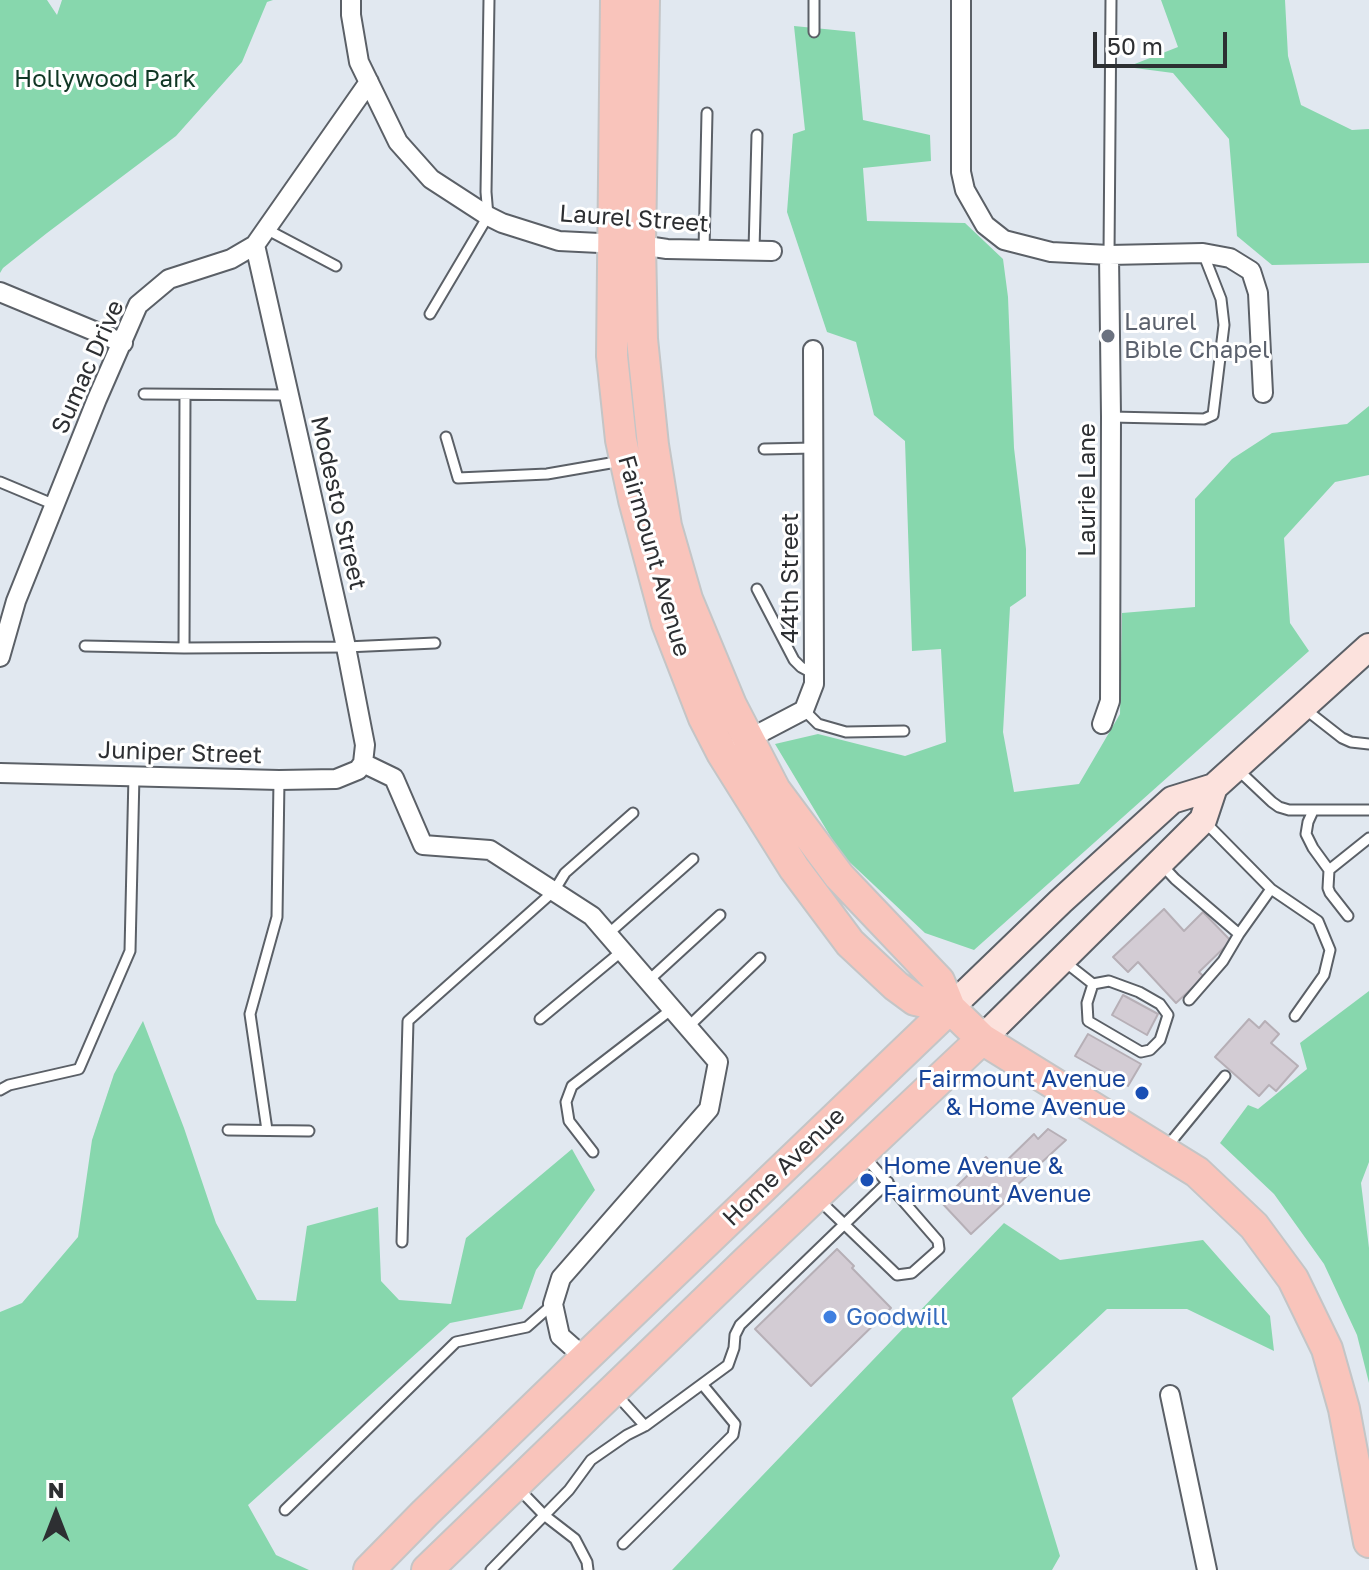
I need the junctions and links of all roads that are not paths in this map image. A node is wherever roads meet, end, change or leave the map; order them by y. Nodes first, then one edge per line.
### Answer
1 (351, 0) edge
2 (489, 0) edge
3 (616, 0) edge
4 (644, 0) edge
5 (814, 0) edge
6 (961, 0) edge
7 (1111, 0) edge
8 (814, 32) dead end
9 (369, 82) junction
10 (707, 113) dead end
11 (757, 135) dead end
12 (488, 216) junction
13 (261, 237) junction
14 (626, 244) junction
15 (704, 250) junction
16 (763, 250) joint
17 (1203, 253) junction
18 (1109, 255) junction
19 (336, 266) dead end
20 (0, 292) edge
21 (430, 314) dead end
22 (123, 343) junction
23 (813, 350) dead end
24 (1263, 393) dead end
25 (144, 394) dead end
26 (185, 395) junction
27 (289, 395) junction
28 (1111, 417) junction
29 (446, 437) dead end
30 (814, 448) junction
31 (764, 449) dead end
32 (626, 460) junction
33 (0, 482) edge
34 (55, 505) junction
35 (757, 589) dead end
36 (435, 643) dead end
37 (85, 646) dead end
38 (346, 647) junction
39 (1369, 647) edge
40 (184, 648) junction
41 (0, 657) edge
42 (814, 675) junction
43 (1303, 707) junction
44 (804, 710) junction
45 (1102, 724) dead end
46 (904, 731) dead end
47 (1369, 744) edge
48 (735, 746) junction
49 (360, 766) junction
50 (1236, 768) junction
51 (0, 773) edge
52 (134, 775) junction
53 (279, 780) junction
54 (1214, 787) junction
55 (1369, 810) edge
56 (1313, 811) junction
57 (633, 813) dead end
58 (1203, 820) junction
59 (1369, 838) edge
60 (693, 859) dead end
61 (1159, 863) junction
62 (1329, 870) junction
63 (1271, 889) junction
64 (554, 891) junction
65 (720, 915) dead end
66 (1348, 916) dead end
67 (608, 934) junction
68 (1239, 934) junction
69 (622, 951) junction
70 (760, 958) dead end
71 (1062, 960) junction
72 (648, 981) junction
73 (1093, 984) junction
74 (1189, 1000) dead end
75 (950, 1008) junction
76 (672, 1009) junction
77 (1295, 1016) dead end
78 (540, 1019) dead end
79 (688, 1027) junction
80 (982, 1039) junction
81 (1225, 1076) dead end
82 (0, 1090) edge
83 (228, 1130) dead end
84 (267, 1130) junction
85 (309, 1131) dead end
86 (1163, 1151) junction
87 (593, 1152) dead end
88 (862, 1153) junction
89 (888, 1182) junction
90 (815, 1196) junction
91 (844, 1224) junction
92 (402, 1242) dead end
93 (553, 1304) junction
94 (585, 1358) junction
95 (702, 1384) junction
96 (613, 1391) junction
97 (1170, 1395) dead end
98 (645, 1426) junction
99 (515, 1485) junction
100 (285, 1510) dead end
101 (544, 1515) junction
102 (1369, 1542) edge
103 (623, 1544) dead end
104 (369, 1570) edge
105 (427, 1570) edge
106 (491, 1570) edge
107 (588, 1570) edge
108 (1207, 1570) edge

1 - 9 street
2 - 12 lane
3 - 14 main road, Fairmount Avenue
4 - 14 main road, Fairmount Avenue
5 - 8 lane
6 - 18 street
7 - 18 lane
9 - 12 street, Laurel Street
9 - 13 street, Sumac Drive
10 - 15 lane
11 - 16 lane
12 - 14 street, Laurel Street
12 - 21 lane
13 - 19 lane
13 - 22 street, Sumac Drive
13 - 27 street, Modesto Street
14 - 15 street, Laurel Street
14 - 32 main road, Fairmount Avenue
14 - 48 main road, Fairmount Avenue
15 - 16 street, Laurel Street
17 - 18 street
17 - 24 street
17 - 28 lane
18 - 28 street, Laurie Lane
20 - 22 street
22 - 34 street, Sumac Drive
23 - 30 street, 44th Street
25 - 26 lane
26 - 27 lane
26 - 40 lane
27 - 38 street, Modesto Street
28 - 45 street, Laurie Lane
29 - 32 lane
30 - 31 lane
30 - 42 street, 44th Street
32 - 48 main road, Fairmount Avenue
33 - 34 lane
34 - 41 street, Sumac Drive
35 - 42 lane
36 - 38 lane
37 - 40 lane
38 - 40 lane
38 - 49 street, Modesto Street
39 - 43 main road, Home Avenue
42 - 44 street, 44th Street
43 - 47 lane
43 - 50 main road, Home Avenue
44 - 46 lane
44 - 48 street
48 - 75 main road, Fairmount Avenue
49 - 53 street, Juniper Street
49 - 64 street
50 - 54 main road, Home Avenue
50 - 56 lane
51 - 52 street, Juniper Street
52 - 53 street, Juniper Street
52 - 82 lane
53 - 84 lane
54 - 58 main road, Home Avenue
54 - 75 main road, Home Avenue
55 - 56 lane
56 - 62 lane
57 - 64 lane
58 - 61 main road, Home Avenue
58 - 63 lane
59 - 62 lane
60 - 67 lane
61 - 68 lane
61 - 71 main road, Home Avenue
62 - 66 lane
63 - 68 lane
63 - 77 lane
64 - 67 street
64 - 92 lane
65 - 72 lane
67 - 69 street
68 - 74 lane
69 - 72 street
69 - 78 lane
70 - 79 lane
71 - 73 lane
71 - 80 main road, Home Avenue
72 - 76 street
73 - 73 lane
75 - 80 main road, Fairmount Avenue
75 - 94 main road, Home Avenue
76 - 79 street
76 - 87 lane
79 - 93 street
80 - 86 main road, Fairmount Avenue
80 - 88 main road, Home Avenue
81 - 86 lane
83 - 84 lane
84 - 85 lane
86 - 102 main road, Fairmount Avenue
88 - 89 lane
88 - 90 main road, Home Avenue
89 - 91 lane
89 - 91 lane
90 - 91 lane
90 - 96 main road, Home Avenue
91 - 95 lane
93 - 94 street
93 - 100 lane
94 - 104 main road, Home Avenue
95 - 98 lane
95 - 103 lane
96 - 98 lane
96 - 99 main road, Home Avenue
97 - 108 street
98 - 101 lane
99 - 101 lane
99 - 105 main road, Home Avenue
101 - 106 lane
101 - 107 lane

